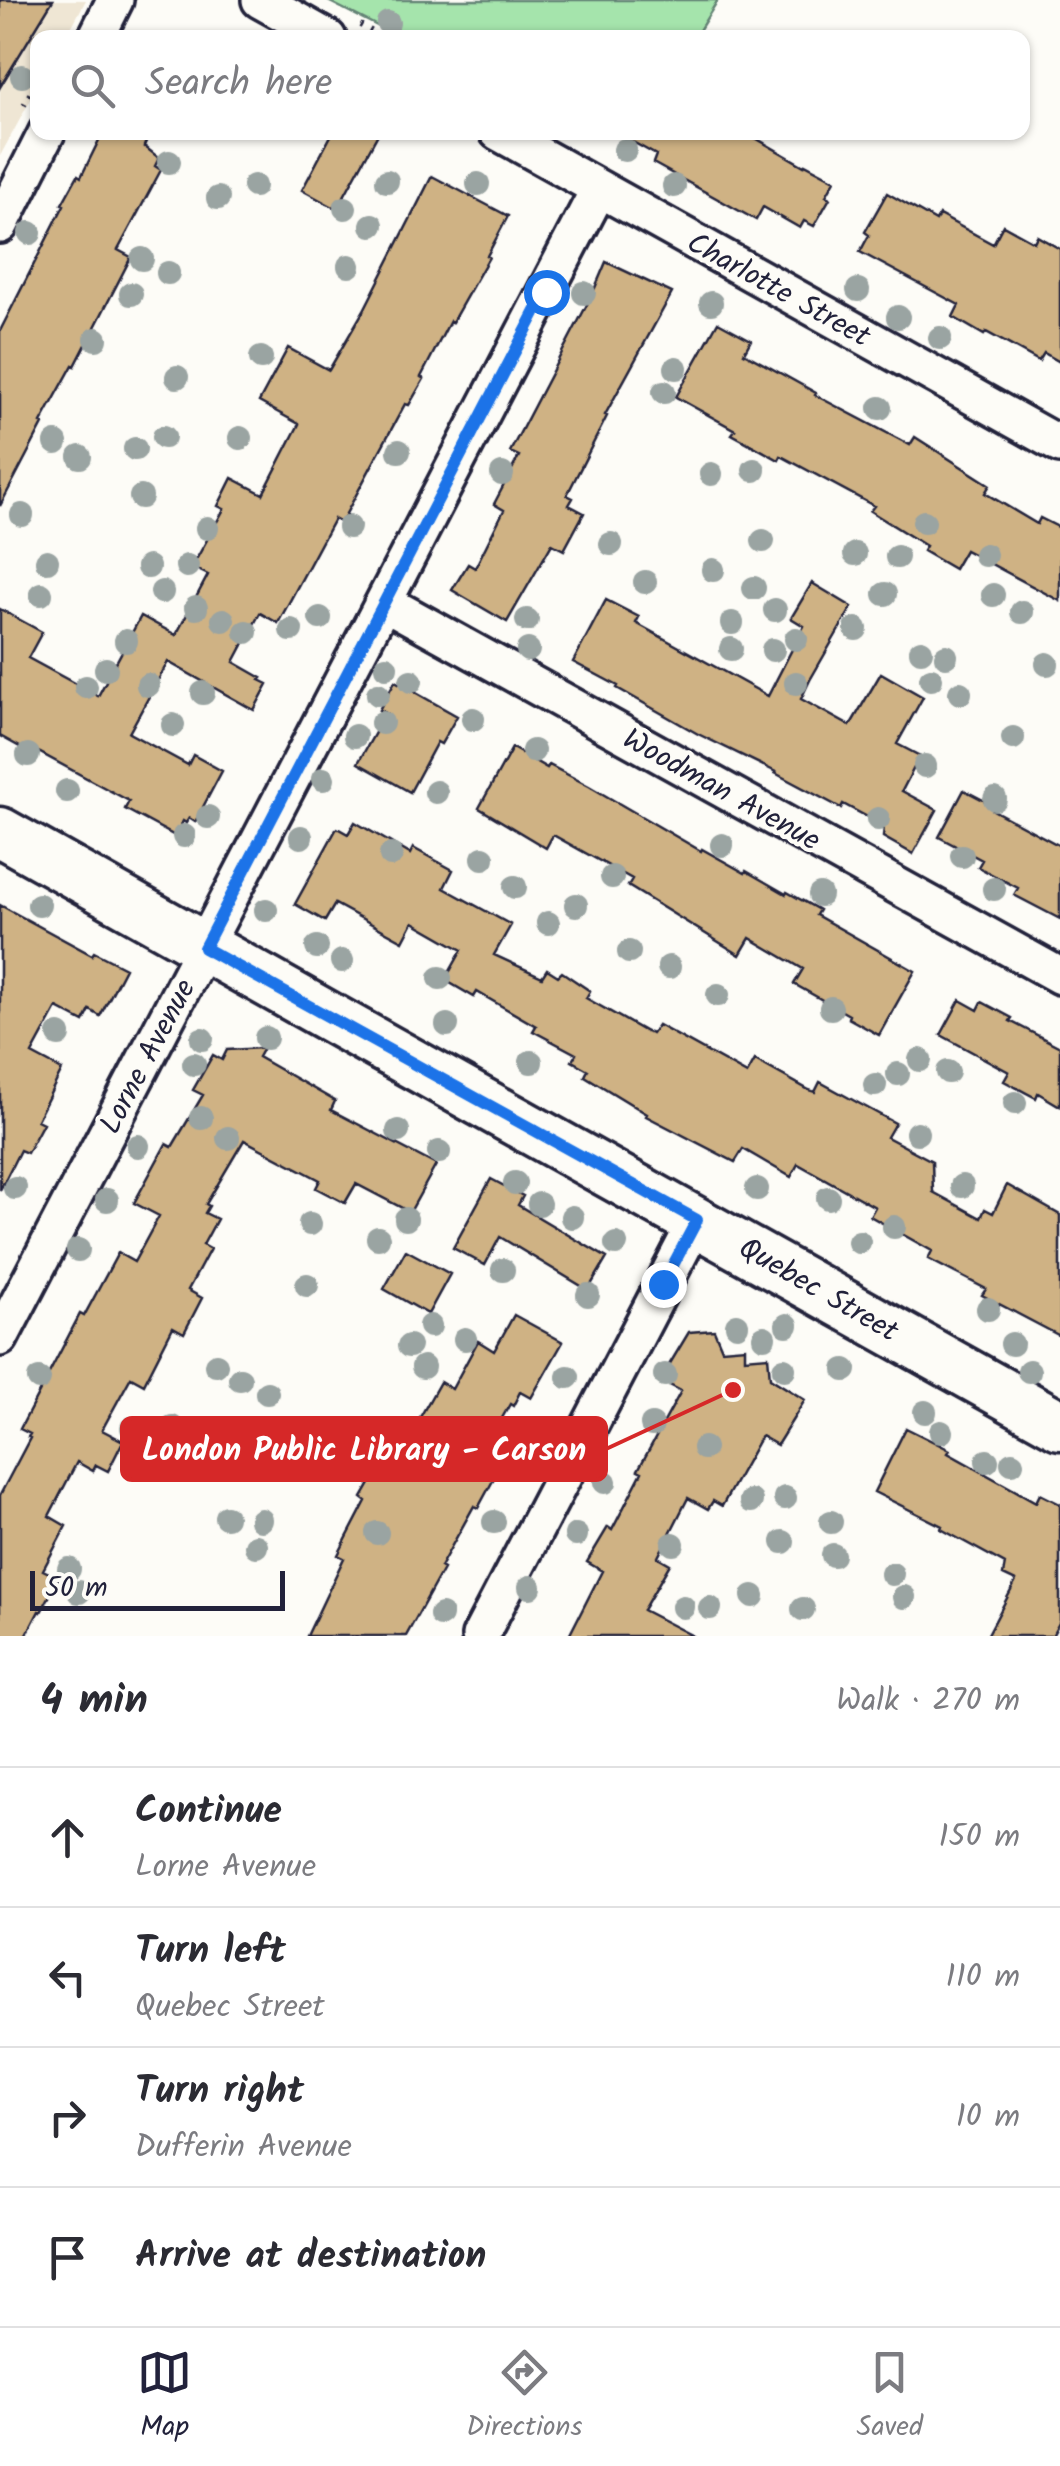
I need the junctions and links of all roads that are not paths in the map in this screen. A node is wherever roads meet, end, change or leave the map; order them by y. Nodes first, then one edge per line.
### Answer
1 (115, 0) edge
2 (260, 0) edge
3 (100, 30) edge
4 (314, 30) edge
5 (43, 140) edge
6 (512, 140) edge
7 (599, 189) junction
8 (0, 225) edge
9 (1060, 446) edge
10 (384, 602) junction
11 (0, 832) edge
12 (204, 948) junction
13 (1060, 976) edge
14 (697, 1220) junction
15 (0, 1338) edge
16 (1060, 1425) edge
17 (480, 1636) edge

1 - 3 street
2 - 4 street
5 - 8 street
6 - 7 street, Charlotte Street
7 - 9 street, Charlotte Street
7 - 10 street, Lorne Avenue
10 - 12 street, Lorne Avenue
10 - 13 street, Woodman Avenue
11 - 12 street, Quebec Street
12 - 14 street, Quebec Street
12 - 15 street, Lorne Avenue
14 - 16 street, Quebec Street
14 - 17 street

